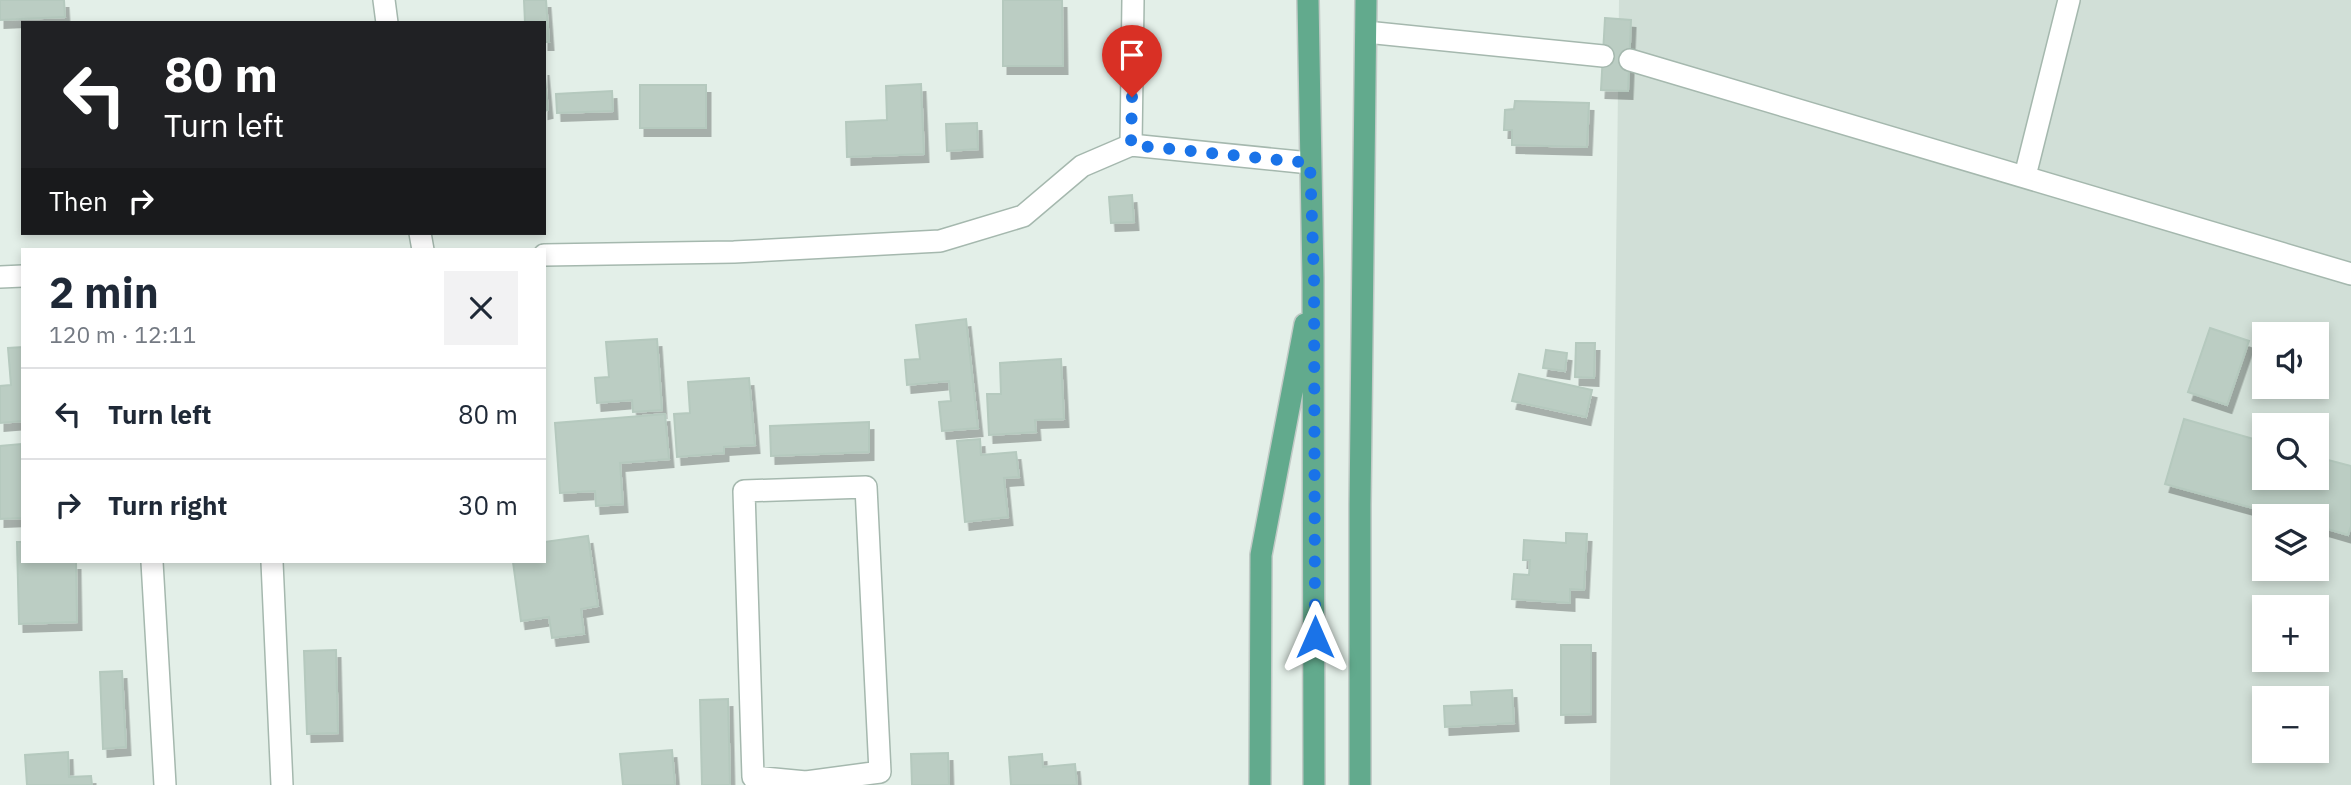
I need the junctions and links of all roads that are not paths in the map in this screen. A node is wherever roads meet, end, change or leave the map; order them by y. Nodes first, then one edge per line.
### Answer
1 (384, 0) edge
2 (1133, 0) edge
3 (1308, 0) edge
4 (1366, 0) edge
5 (2069, 0) edge
6 (387, 21) edge
7 (1366, 32) junction
8 (1603, 57) dead end
9 (1630, 60) dead end
10 (1131, 145) junction
11 (1310, 163) junction
12 (2025, 176) junction
13 (546, 255) edge
14 (2351, 274) edge
15 (21, 276) edge
16 (0, 277) edge
17 (1314, 278) junction
18 (152, 563) edge
19 (272, 563) edge
20 (806, 783) edge
21 (165, 785) edge
22 (282, 785) edge
23 (1260, 785) edge
24 (1314, 785) edge
25 (1360, 785) edge

1 - 6 street
2 - 10 street
3 - 11 main road
4 - 7 main road
5 - 12 street
7 - 8 street
7 - 25 main road
9 - 12 street
10 - 11 street
10 - 13 street
11 - 17 main road
12 - 14 street
15 - 16 street
17 - 23 main road
17 - 24 main road
18 - 21 street
19 - 22 street
20 - 20 street

